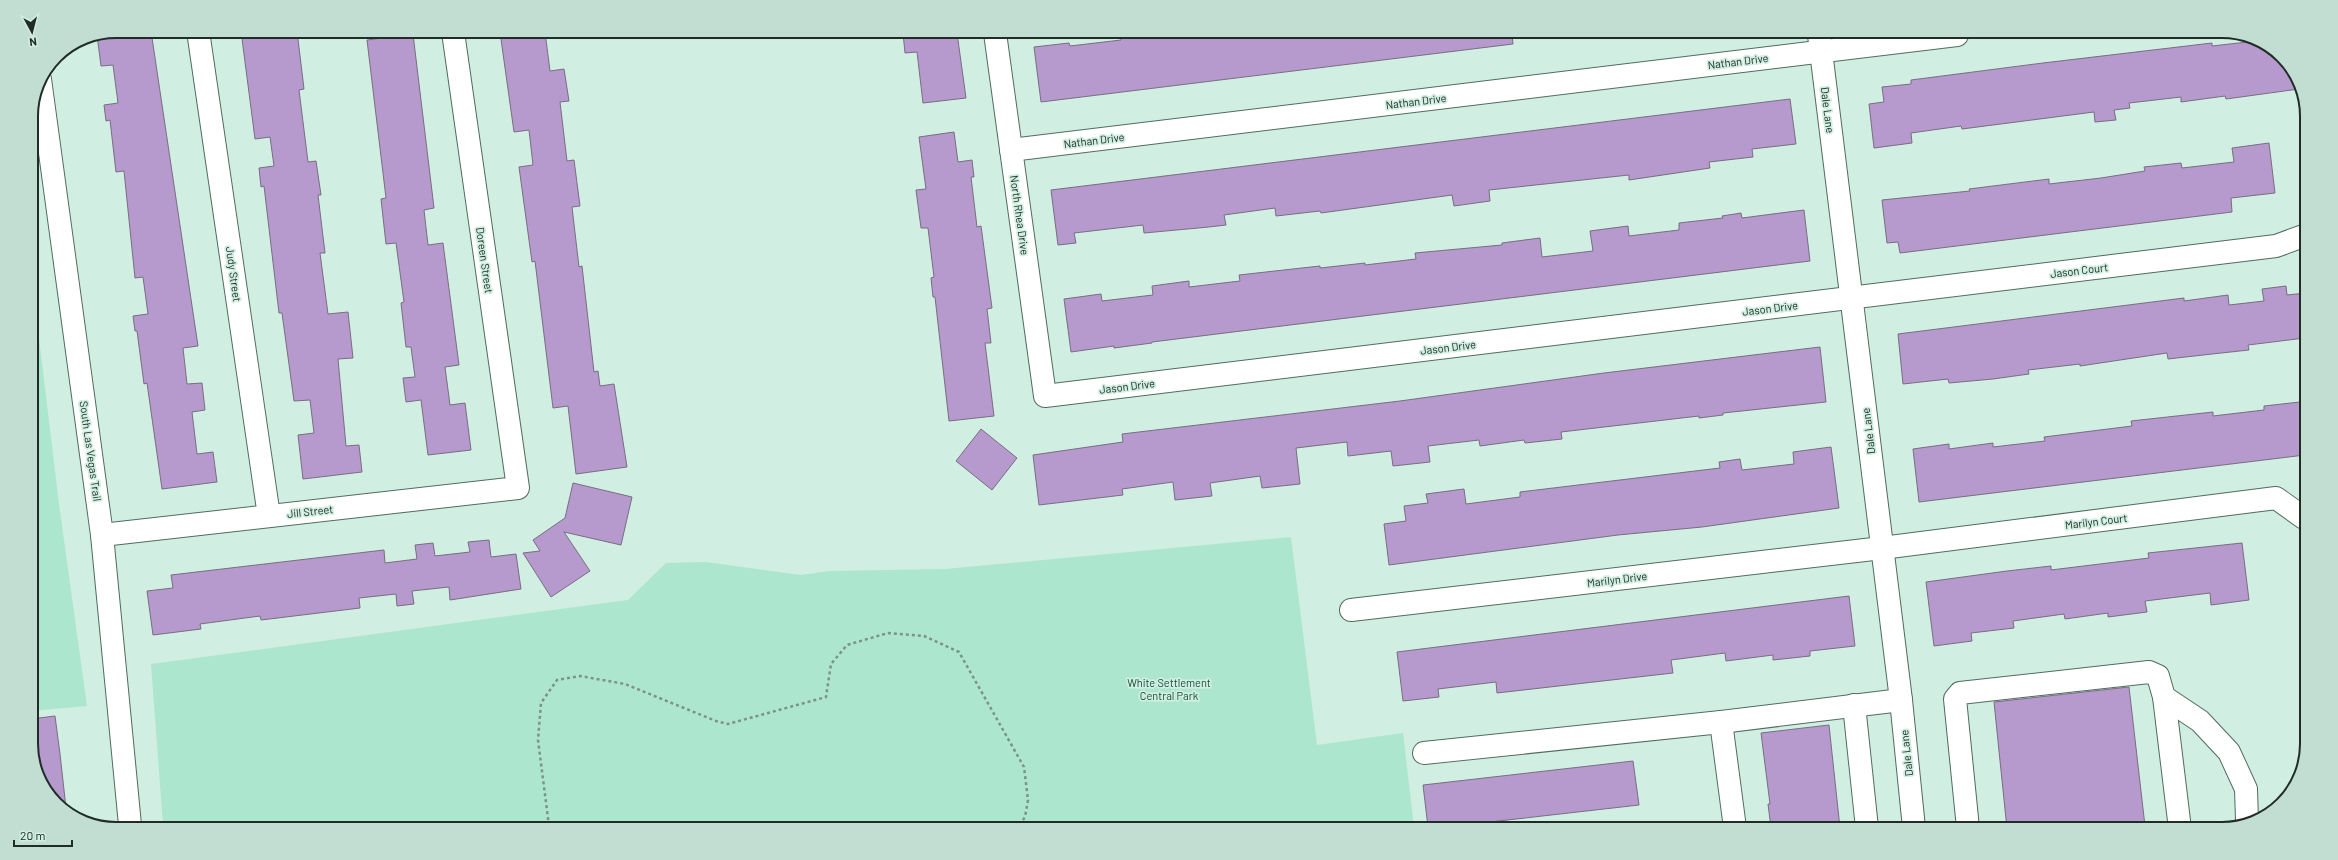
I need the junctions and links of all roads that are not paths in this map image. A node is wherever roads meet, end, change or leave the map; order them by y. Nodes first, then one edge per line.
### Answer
1 (199, 38) edge
2 (454, 38) edge
3 (996, 38) edge
4 (1906, 38) edge
5 (1820, 43) edge
6 (42, 93) edge
7 (1011, 150) junction
8 (2300, 237) edge
9 (1851, 298) junction
10 (1045, 396) joint
11 (518, 488) joint
12 (2300, 515) edge
13 (269, 516) junction
14 (102, 535) junction
15 (1882, 548) junction
16 (1351, 610) dead end
17 (2164, 697) junction
18 (1901, 700) junction
19 (1854, 705) junction
20 (1721, 722) junction
21 (1424, 753) dead end
22 (2247, 818) edge
23 (130, 822) edge
24 (1734, 822) edge
25 (1866, 822) edge
26 (1913, 822) edge
27 (1967, 822) edge
28 (2179, 822) edge

1 - 13 street, Judy Street
2 - 11 street, Doreen Street
3 - 7 street, North Rhea Drive
4 - 5 street, Nathan Drive
5 - 7 street, Nathan Drive
5 - 9 street, Dale Lane
6 - 14 street, South Las Vegas Trail
7 - 10 street, North Rhea Drive
8 - 9 street, Jason Court
9 - 10 street, Jason Drive
9 - 15 street, Dale Lane
11 - 13 street, Jill Street
12 - 15 street, Marilyn Court
13 - 14 street, Jill Street
14 - 23 street, South Las Vegas Trail
15 - 16 street, Marilyn Drive
15 - 18 street, Dale Lane
17 - 22 street
17 - 27 street
17 - 28 street
18 - 19 street
18 - 26 street, Dale Lane
19 - 20 street
19 - 25 street
20 - 21 street
20 - 24 street

